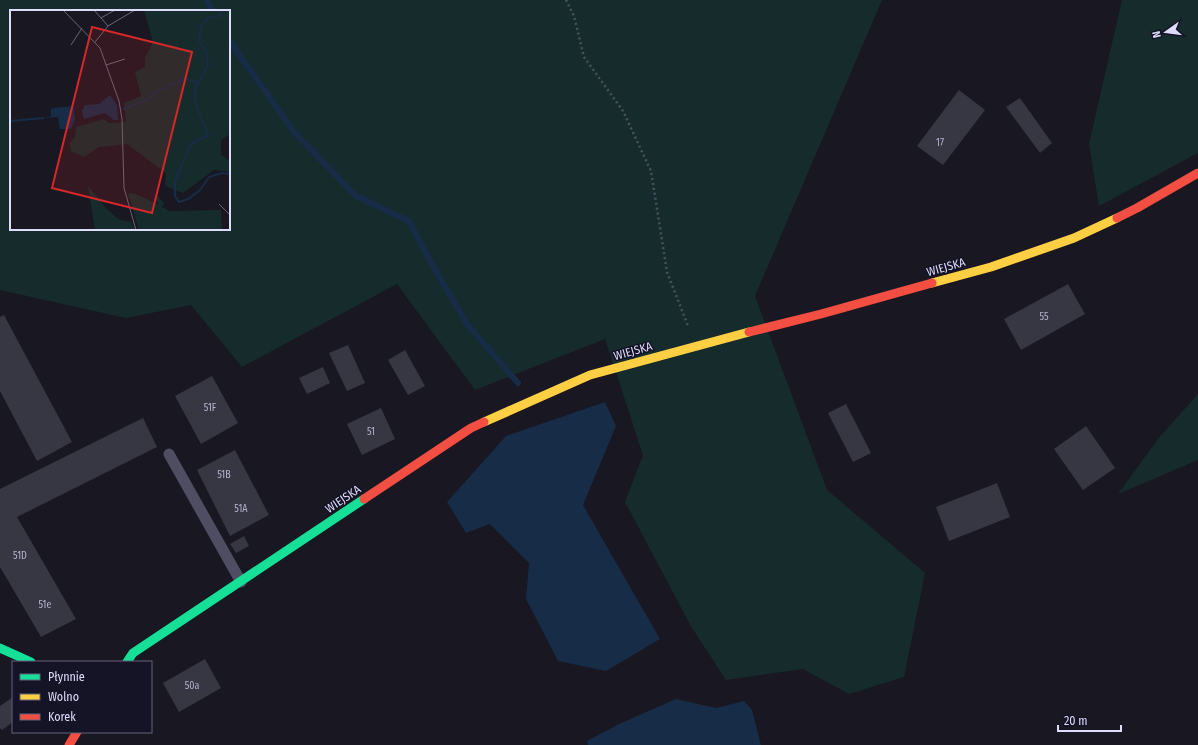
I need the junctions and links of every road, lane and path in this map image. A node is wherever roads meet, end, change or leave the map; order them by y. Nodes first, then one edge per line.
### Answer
1 (566, 0) edge
2 (1198, 174) edge
3 (695, 346) junction
4 (169, 454) dead end
5 (241, 582) junction
6 (0, 648) edge
7 (28, 661) edge
8 (128, 661) edge
9 (76, 733) edge
10 (69, 745) edge

1 - 3 path
2 - 3 street, WIEJSKA
3 - 5 street, WIEJSKA
4 - 5 lane
5 - 8 street, WIEJSKA
6 - 7 street
9 - 10 street

